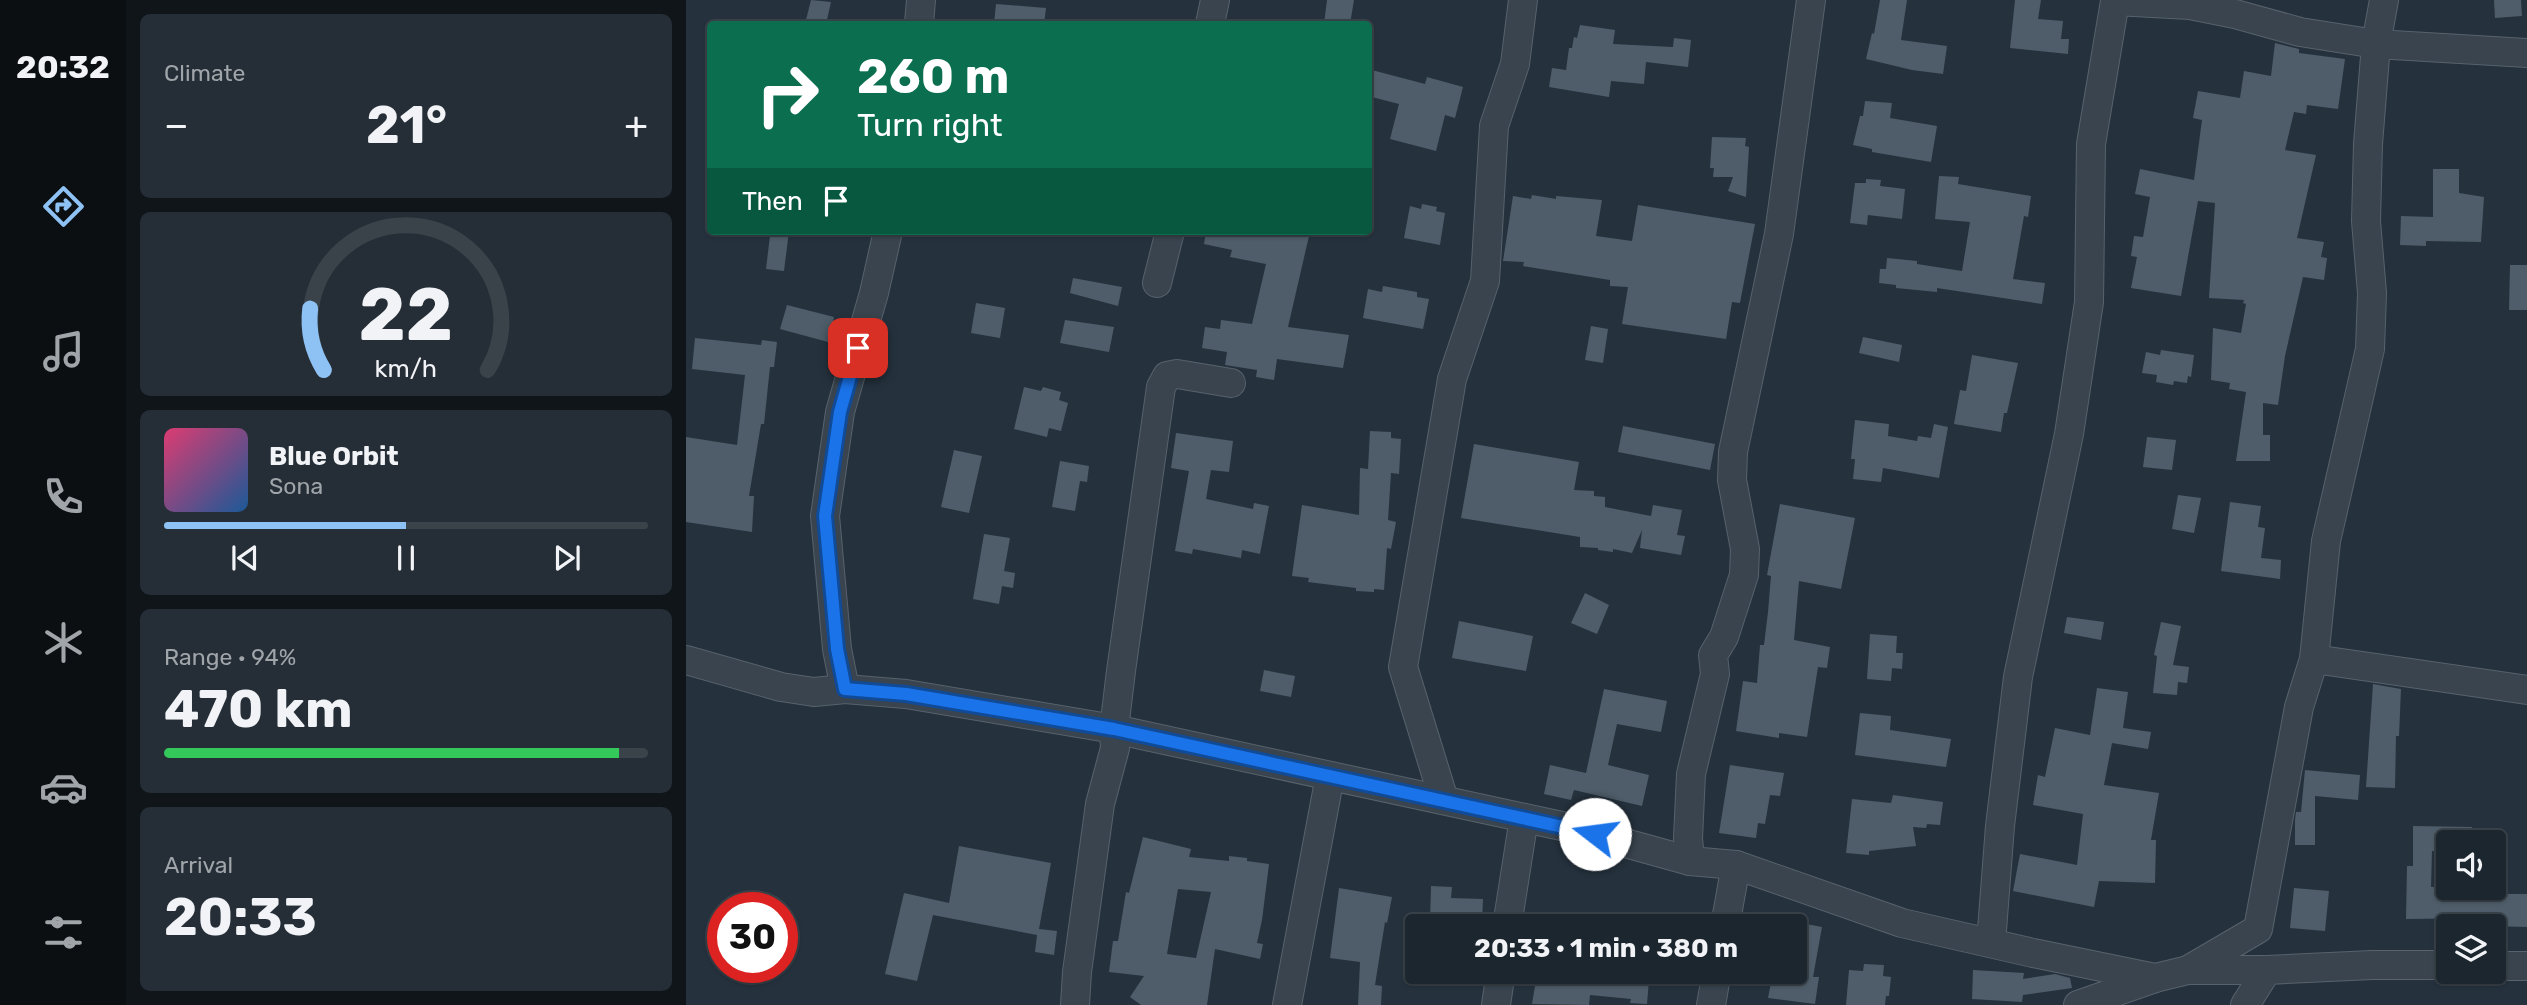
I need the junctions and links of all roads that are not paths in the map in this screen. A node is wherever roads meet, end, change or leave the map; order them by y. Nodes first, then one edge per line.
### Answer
1 (921, 0) edge
2 (1215, 0) edge
3 (1523, 0) edge
4 (1811, 0) edge
5 (2384, 0) edge
6 (919, 21) edge
7 (1211, 21) edge
8 (2376, 44) junction
9 (2527, 53) edge
10 (887, 235) edge
11 (1169, 235) edge
12 (1157, 283) dead end
13 (1231, 383) dead end
14 (2314, 659) junction
15 (686, 660) edge
16 (845, 689) junction
17 (2527, 690) edge
18 (1114, 729) junction
19 (1330, 776) junction
20 (1444, 800) junction
21 (1524, 818) junction
22 (1690, 862) junction
23 (1736, 864) junction
24 (1509, 914) edge
25 (1727, 914) edge
26 (1991, 943) junction
27 (2436, 965) edge
28 (2506, 966) edge
29 (2527, 966) edge
30 (2188, 970) junction
31 (2267, 970) junction
32 (2155, 978) junction
33 (1499, 984) edge
34 (1715, 984) edge
35 (1075, 1005) edge
36 (1287, 1005) edge
37 (1496, 1005) edge
38 (1711, 1005) edge
39 (2078, 1005) edge
40 (2245, 1005) edge

1 - 6 street
2 - 7 street
3 - 20 street
4 - 22 street
5 - 8 street
8 - 9 street
8 - 14 street
8 - 26 street
10 - 16 street
11 - 12 street
13 - 18 street
14 - 17 street
14 - 30 street
15 - 16 street
16 - 18 street
18 - 19 street
18 - 35 street
19 - 20 street
19 - 36 street
20 - 21 street
21 - 22 street
21 - 24 street
22 - 23 street
23 - 25 street
23 - 26 street
26 - 32 street
27 - 31 street
28 - 29 street
30 - 31 street
30 - 32 street
31 - 40 street
32 - 39 street
33 - 37 street
34 - 38 street

